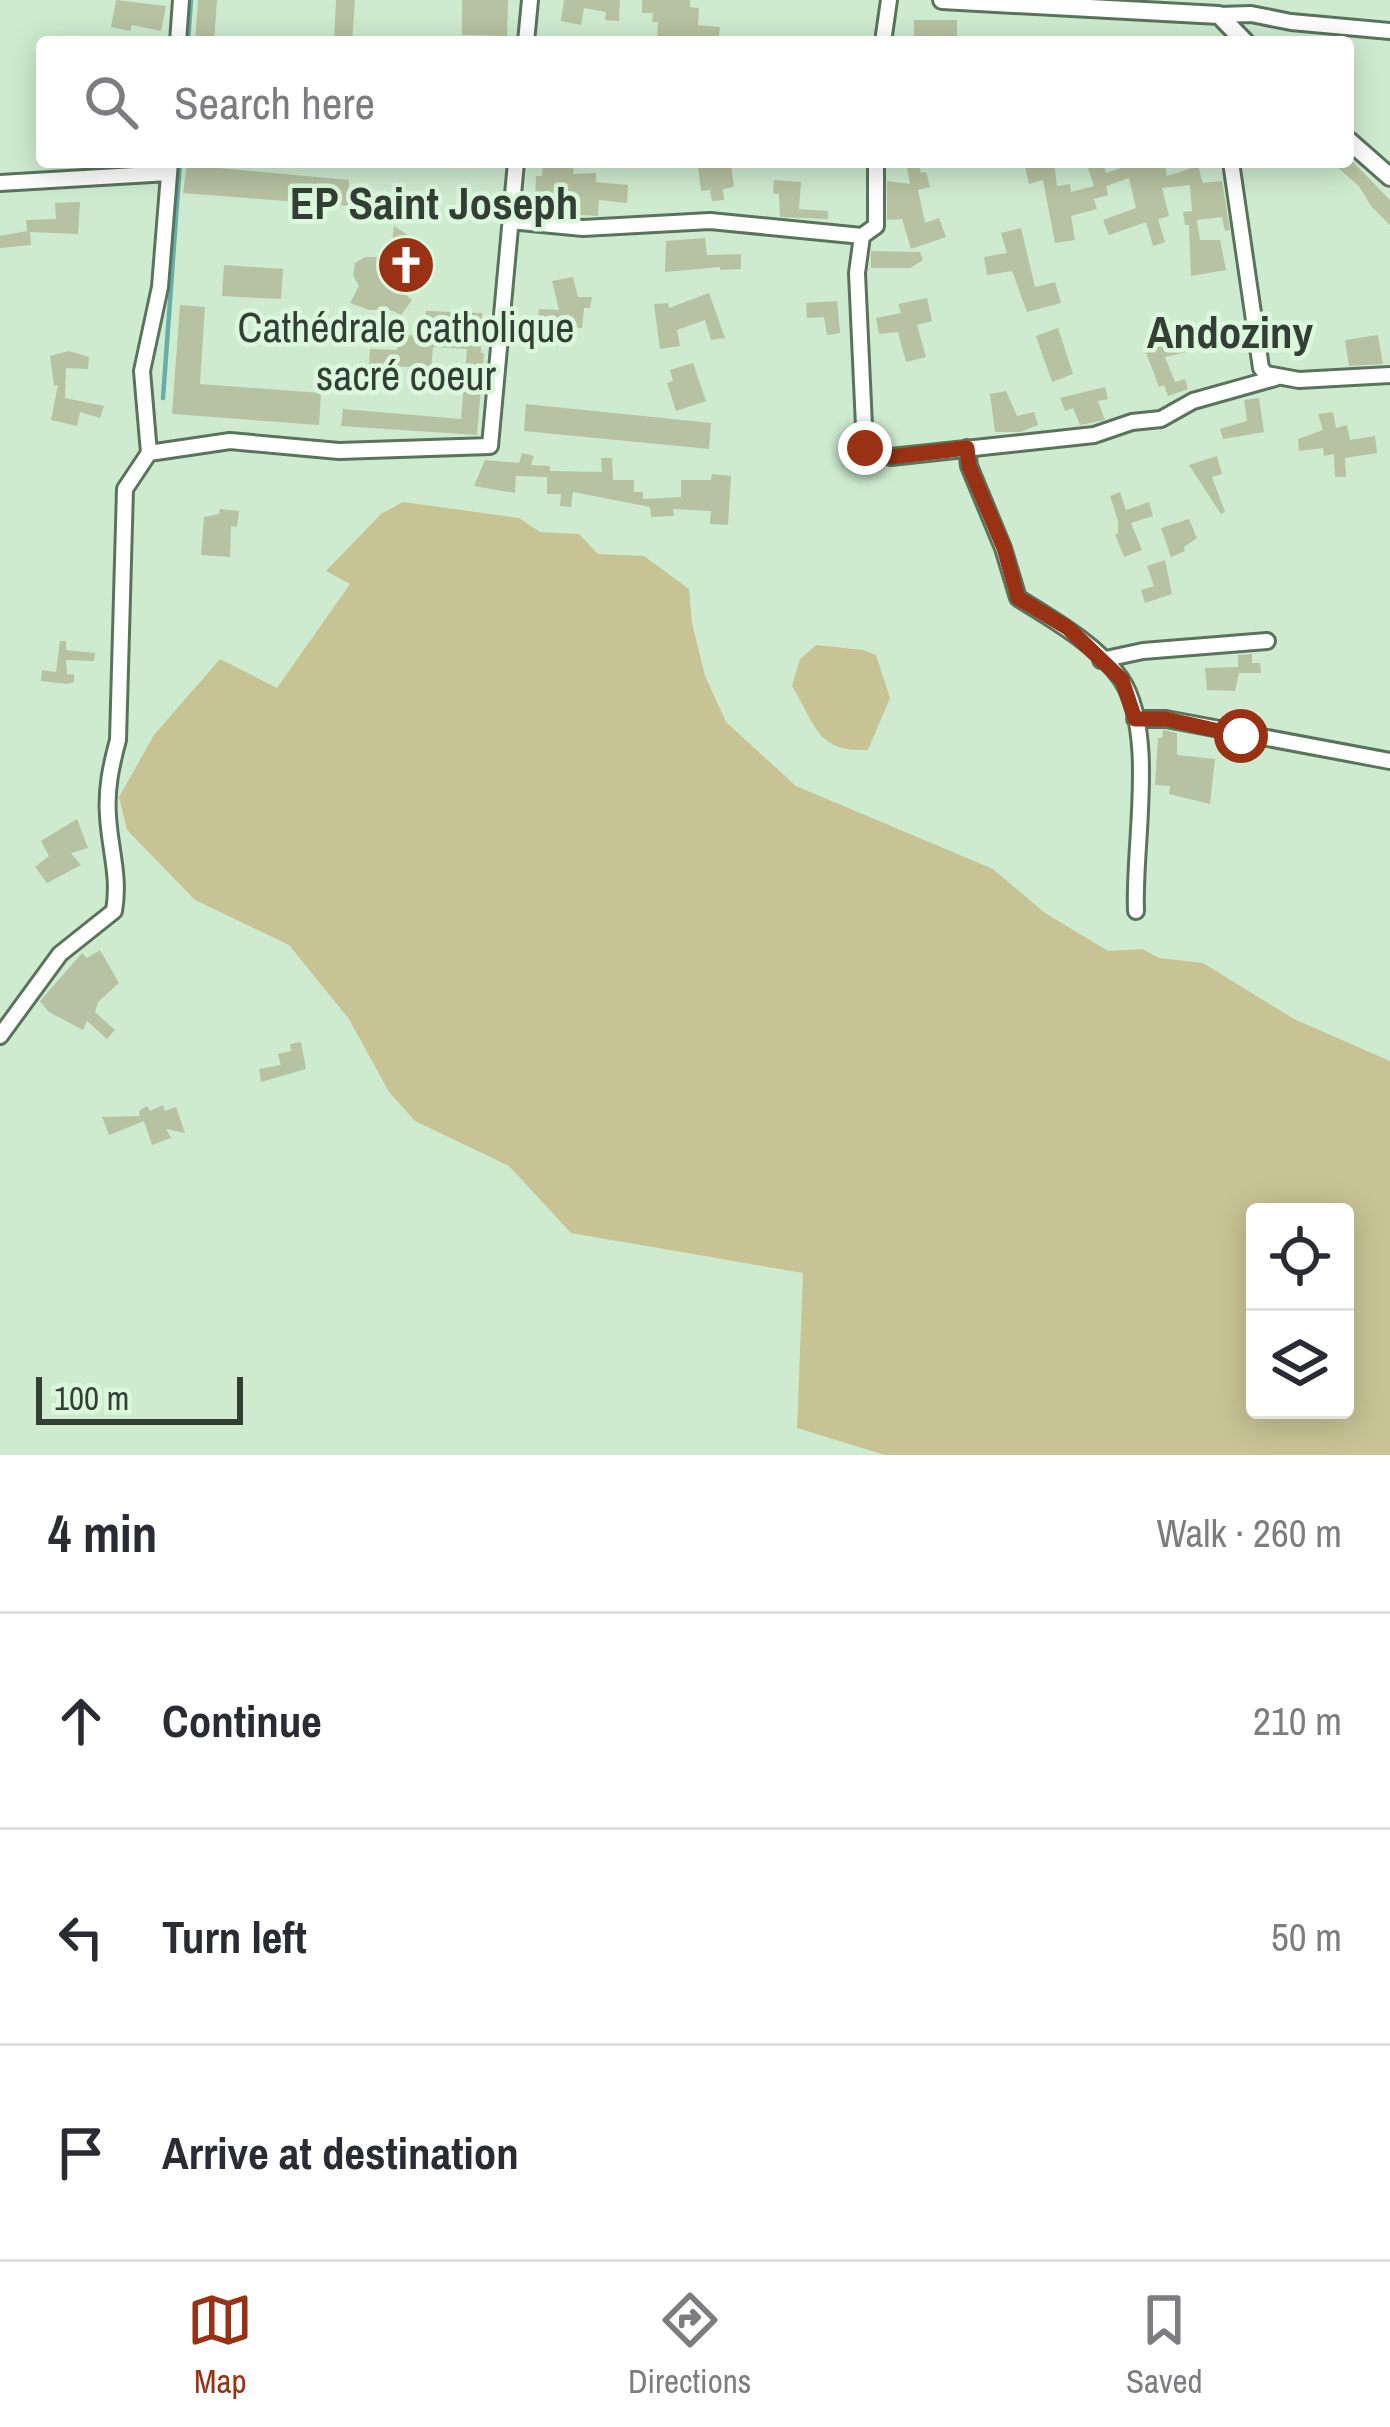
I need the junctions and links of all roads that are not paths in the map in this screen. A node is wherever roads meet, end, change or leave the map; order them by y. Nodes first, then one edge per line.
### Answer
1 (181, 0) edge
2 (530, 0) edge
3 (889, 0) edge
4 (942, 0) edge
5 (1219, 15) junction
6 (1390, 31) edge
7 (178, 36) edge
8 (527, 36) edge
9 (884, 36) edge
10 (1239, 36) edge
11 (1354, 145) edge
12 (169, 168) edge
13 (515, 168) edge
14 (876, 168) edge
15 (1232, 168) edge
16 (1390, 177) edge
17 (0, 183) edge
18 (510, 221) junction
19 (862, 236) junction
20 (1390, 375) edge
21 (1275, 379) junction
22 (967, 448) junction
23 (149, 454) junction
24 (1268, 641) dead end
25 (1101, 660) junction
26 (1135, 719) junction
27 (1390, 760) edge
28 (1136, 911) dead end
29 (0, 1036) edge

1 - 7 street
2 - 8 street
3 - 9 street
4 - 5 street
5 - 6 street
5 - 10 street
11 - 16 street
12 - 17 street
12 - 23 street
13 - 18 street
14 - 19 street
15 - 21 street
18 - 19 street
18 - 23 street
19 - 22 street
20 - 21 street
21 - 22 street
22 - 25 street
23 - 29 street
24 - 25 street
25 - 26 street
26 - 27 street
26 - 28 street

